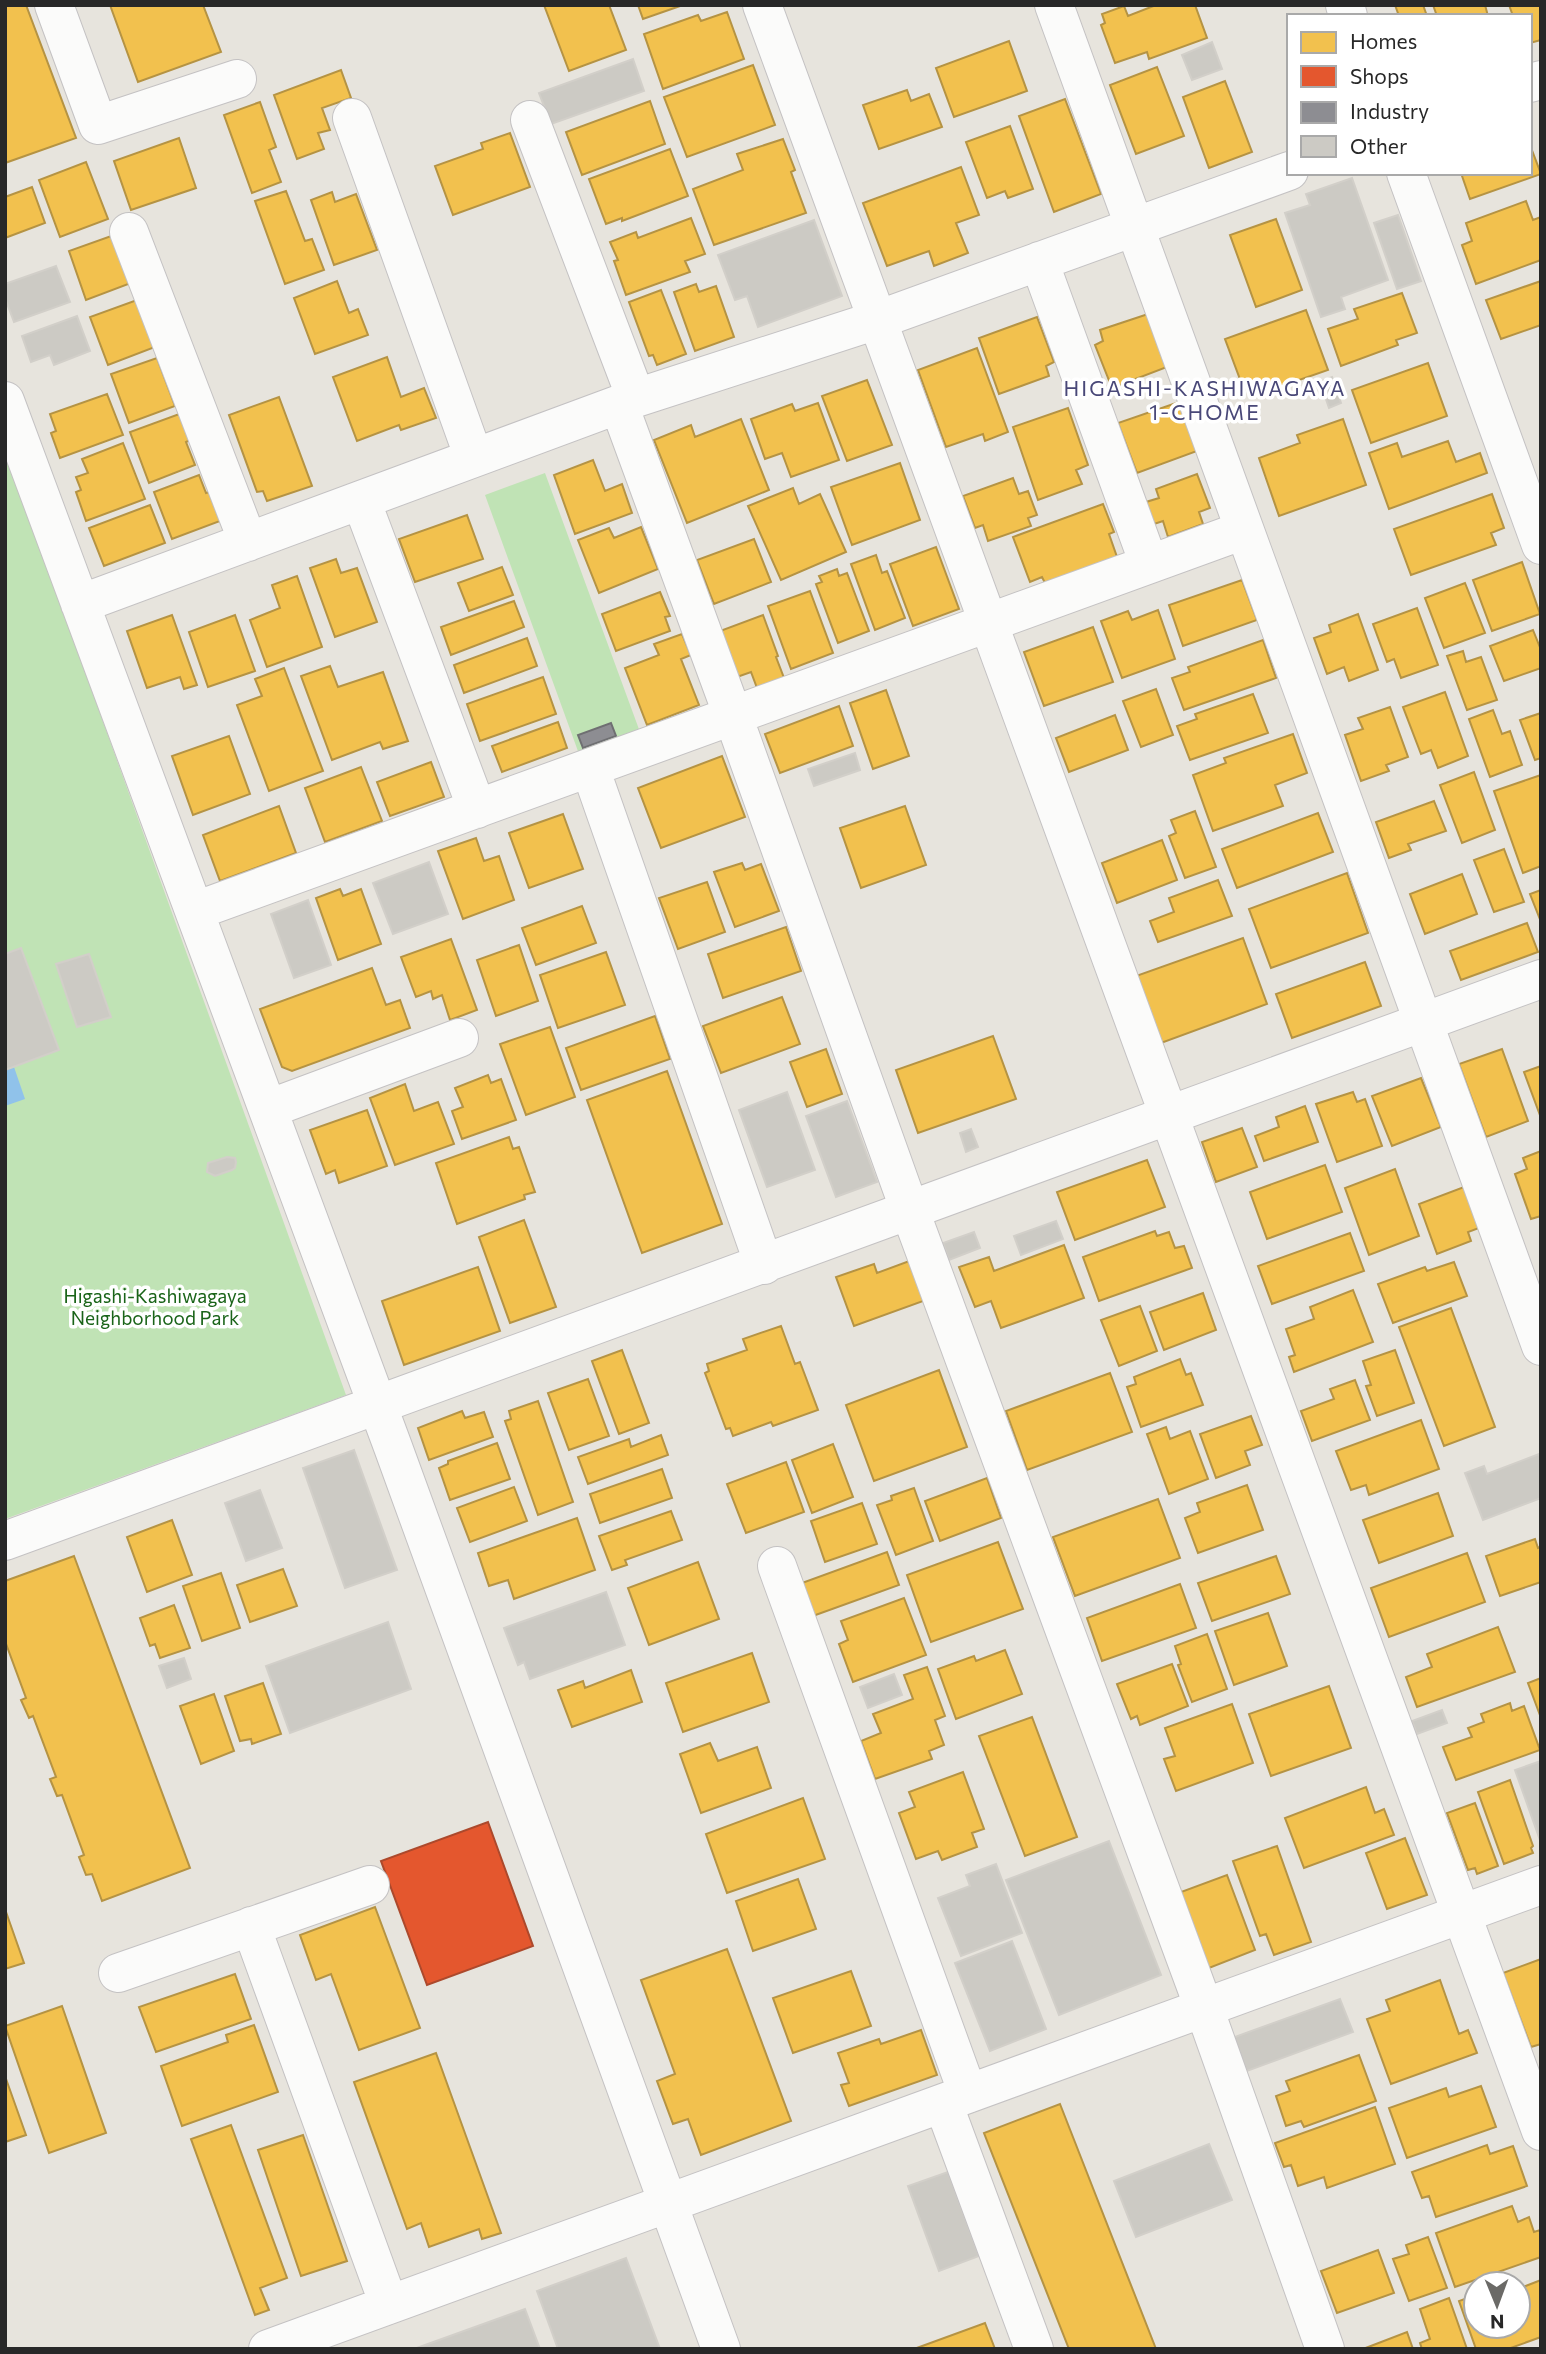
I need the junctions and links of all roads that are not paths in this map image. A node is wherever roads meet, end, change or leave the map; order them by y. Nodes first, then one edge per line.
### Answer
1 (54, 5) edge
2 (762, 5) edge
3 (1054, 5) edge
4 (237, 79) dead end
5 (352, 118) dead end
6 (530, 120) dead end
7 (1287, 172) edge
8 (1407, 175) edge
9 (1134, 227) junction
10 (129, 232) dead end
11 (1039, 261) junction
12 (877, 320) junction
13 (5, 401) edge
14 (628, 401) junction
15 (474, 458) junction
16 (361, 500) junction
17 (1244, 530) junction
18 (248, 542) junction
19 (1541, 545) edge
20 (1149, 564) junction
21 (80, 604) junction
22 (989, 623) junction
23 (733, 716) junction
24 (590, 768) junction
25 (477, 809) junction
26 (195, 911) junction
27 (1541, 979) edge
28 (1423, 1022) junction
29 (459, 1038) dead end
30 (268, 1109) junction
31 (1169, 1116) junction
32 (910, 1211) junction
33 (764, 1265) junction
34 (1541, 1346) edge
35 (378, 1406) junction
36 (5, 1541) edge
37 (777, 1566) dead end
38 (370, 1885) dead end
39 (1541, 1885) edge
40 (1461, 1914) junction
41 (251, 1926) junction
42 (118, 1973) dead end
43 (1204, 2008) junction
44 (956, 2099) junction
45 (1541, 2131) edge
46 (668, 2203) junction
47 (389, 2305) junction
48 (268, 2349) edge
49 (721, 2349) edge
50 (1034, 2349) edge
51 (1325, 2349) edge

1 - 4 street
2 - 12 street
3 - 9 street
5 - 15 street
6 - 14 street
7 - 9 street
8 - 19 street
9 - 11 street
9 - 17 street
10 - 18 street
11 - 12 street
11 - 20 street
12 - 14 street
12 - 22 street
13 - 21 street
14 - 15 street
14 - 23 street
15 - 16 street
16 - 18 street
16 - 25 street
17 - 20 street
17 - 28 street
18 - 21 street
20 - 22 street
21 - 26 street
22 - 23 street
22 - 31 street
23 - 24 street
23 - 32 street
24 - 25 street
24 - 33 street
25 - 26 street
26 - 30 street
27 - 28 street
28 - 31 street
28 - 34 street
29 - 30 street
30 - 35 street
31 - 32 street
31 - 40 street
32 - 33 street
32 - 43 street
33 - 35 street
35 - 36 street
35 - 46 street
37 - 44 street
38 - 41 street
39 - 40 street
40 - 43 street
40 - 45 street
41 - 42 street
41 - 47 street
43 - 44 street
43 - 51 street
44 - 46 street
44 - 50 street
46 - 47 street
46 - 49 street
47 - 48 street

